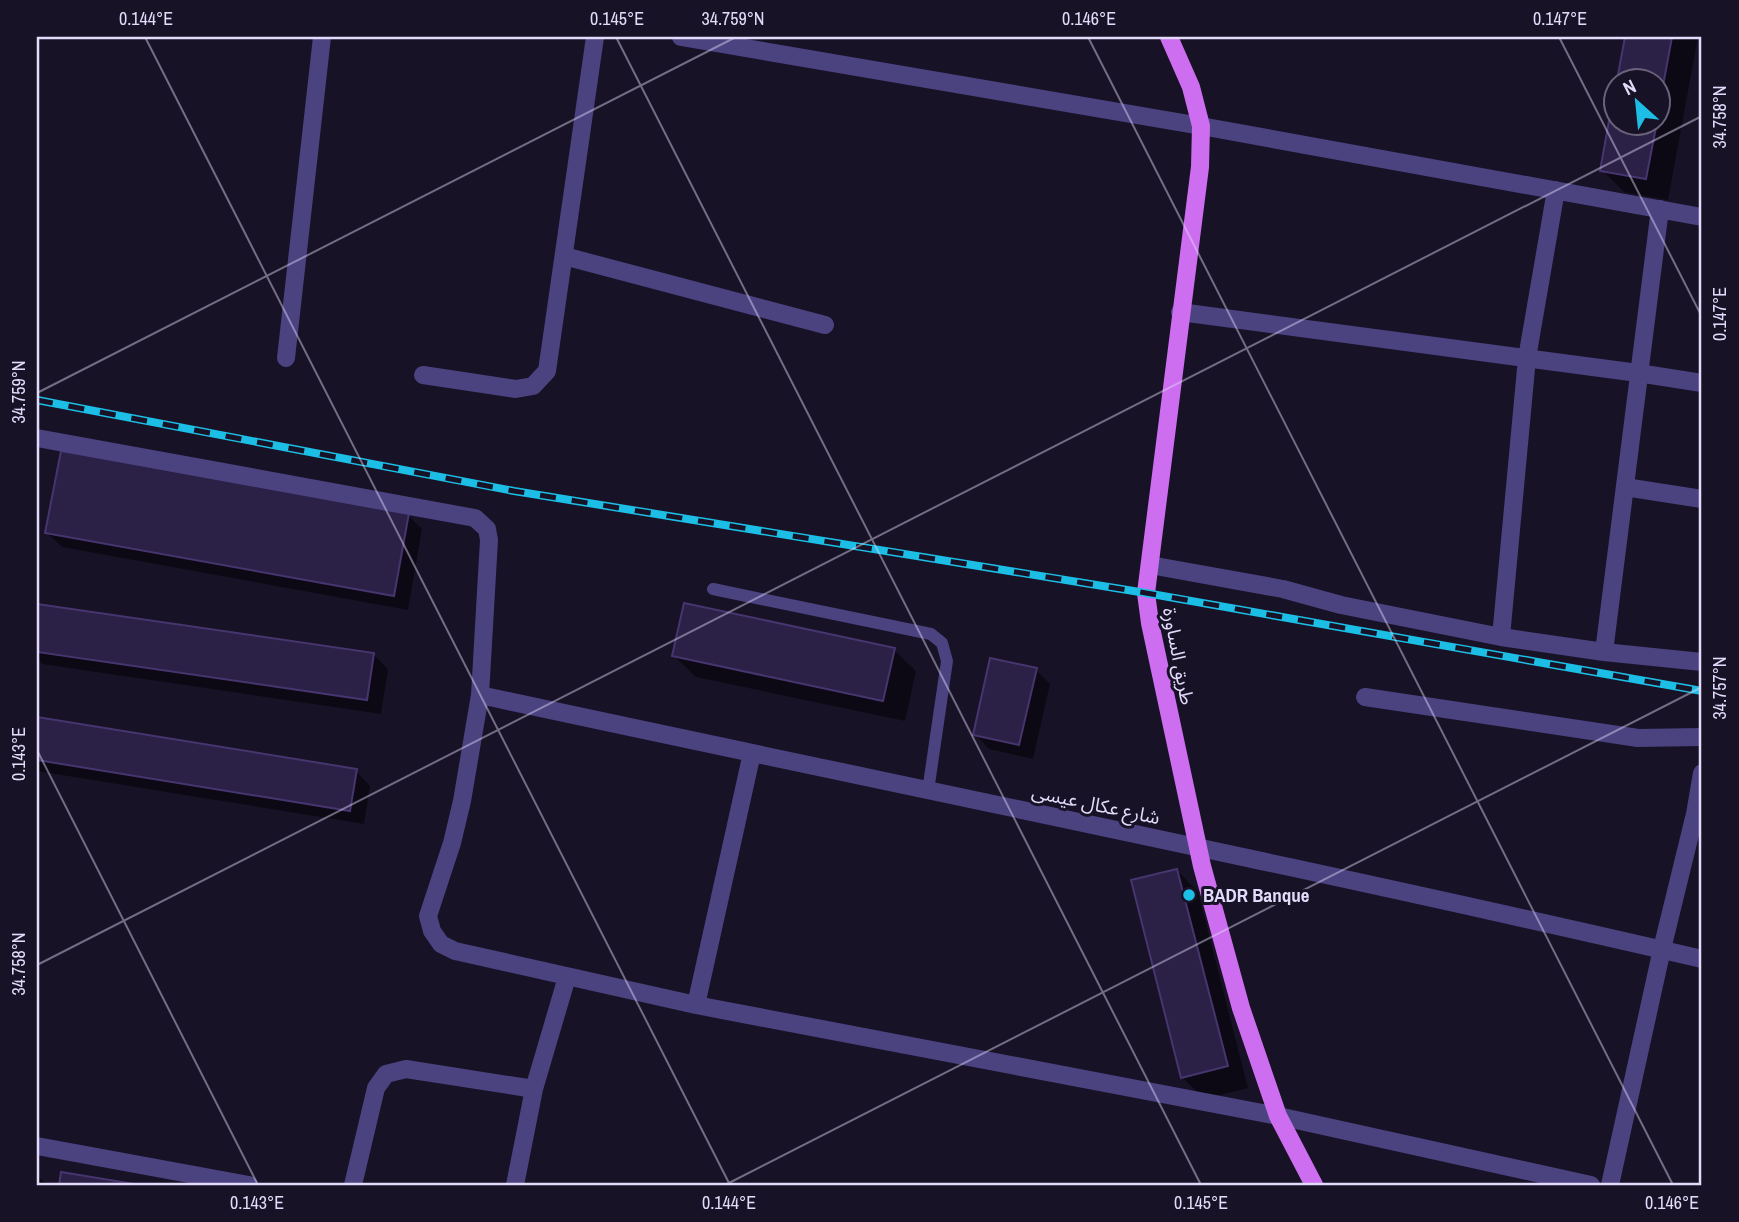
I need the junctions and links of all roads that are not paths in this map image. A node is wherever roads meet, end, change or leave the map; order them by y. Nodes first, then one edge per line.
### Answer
1 (322, 37) edge
2 (594, 37) edge
3 (681, 37) edge
4 (1169, 37) edge
5 (1200, 127) junction
6 (1556, 190) junction
7 (1660, 209) junction
8 (1702, 217) edge
9 (564, 256) junction
10 (1181, 312) junction
11 (825, 325) dead end
12 (286, 358) dead end
13 (1527, 358) junction
14 (1638, 373) junction
15 (423, 375) dead end
16 (1702, 383) edge
17 (37, 438) edge
18 (1625, 487) junction
19 (1702, 499) edge
20 (1150, 565) junction
21 (712, 589) dead end
22 (1501, 637) junction
23 (1604, 652) junction
24 (1702, 662) edge
25 (480, 695) junction
26 (1365, 697) dead end
27 (1702, 737) edge
28 (752, 753) junction
29 (1702, 772) edge
30 (928, 792) junction
31 (1699, 815) edge
32 (1198, 847) junction
33 (1662, 949) junction
34 (1702, 958) edge
35 (567, 977) junction
36 (696, 1005) junction
37 (534, 1089) junction
38 (1278, 1116) junction
39 (37, 1146) edge
40 (249, 1185) edge
41 (353, 1185) edge
42 (515, 1185) edge
43 (1314, 1185) edge
44 (1591, 1185) edge
45 (1611, 1185) edge

1 - 12 street
2 - 9 street
3 - 5 street
4 - 5 main road, طريق الساورة
5 - 6 street
5 - 10 main road, طريق الساورة
6 - 7 street
6 - 13 street
7 - 8 street
7 - 14 street
9 - 11 street
9 - 15 street
10 - 13 street
10 - 20 main road, طريق الساورة
13 - 14 street
13 - 22 street
14 - 16 street
14 - 18 street
17 - 25 street
18 - 19 street
18 - 23 street
20 - 22 street
20 - 32 main road, طريق الساورة
21 - 30 lane
22 - 23 street
23 - 24 street
25 - 28 street, شارع عكال عيسى
25 - 35 street
26 - 27 street
28 - 30 street, شارع عكال عيسى
28 - 36 street
29 - 31 street
30 - 32 street, شارع عكال عيسى
31 - 33 street
32 - 33 street, شارع عكال عيسى
32 - 38 main road, طريق الساورة
33 - 34 street, شارع عكال عيسى
33 - 45 street
35 - 36 street
35 - 37 street
36 - 38 street
37 - 41 street
37 - 42 street
38 - 43 main road, طريق الساورة
38 - 44 street
39 - 40 street

